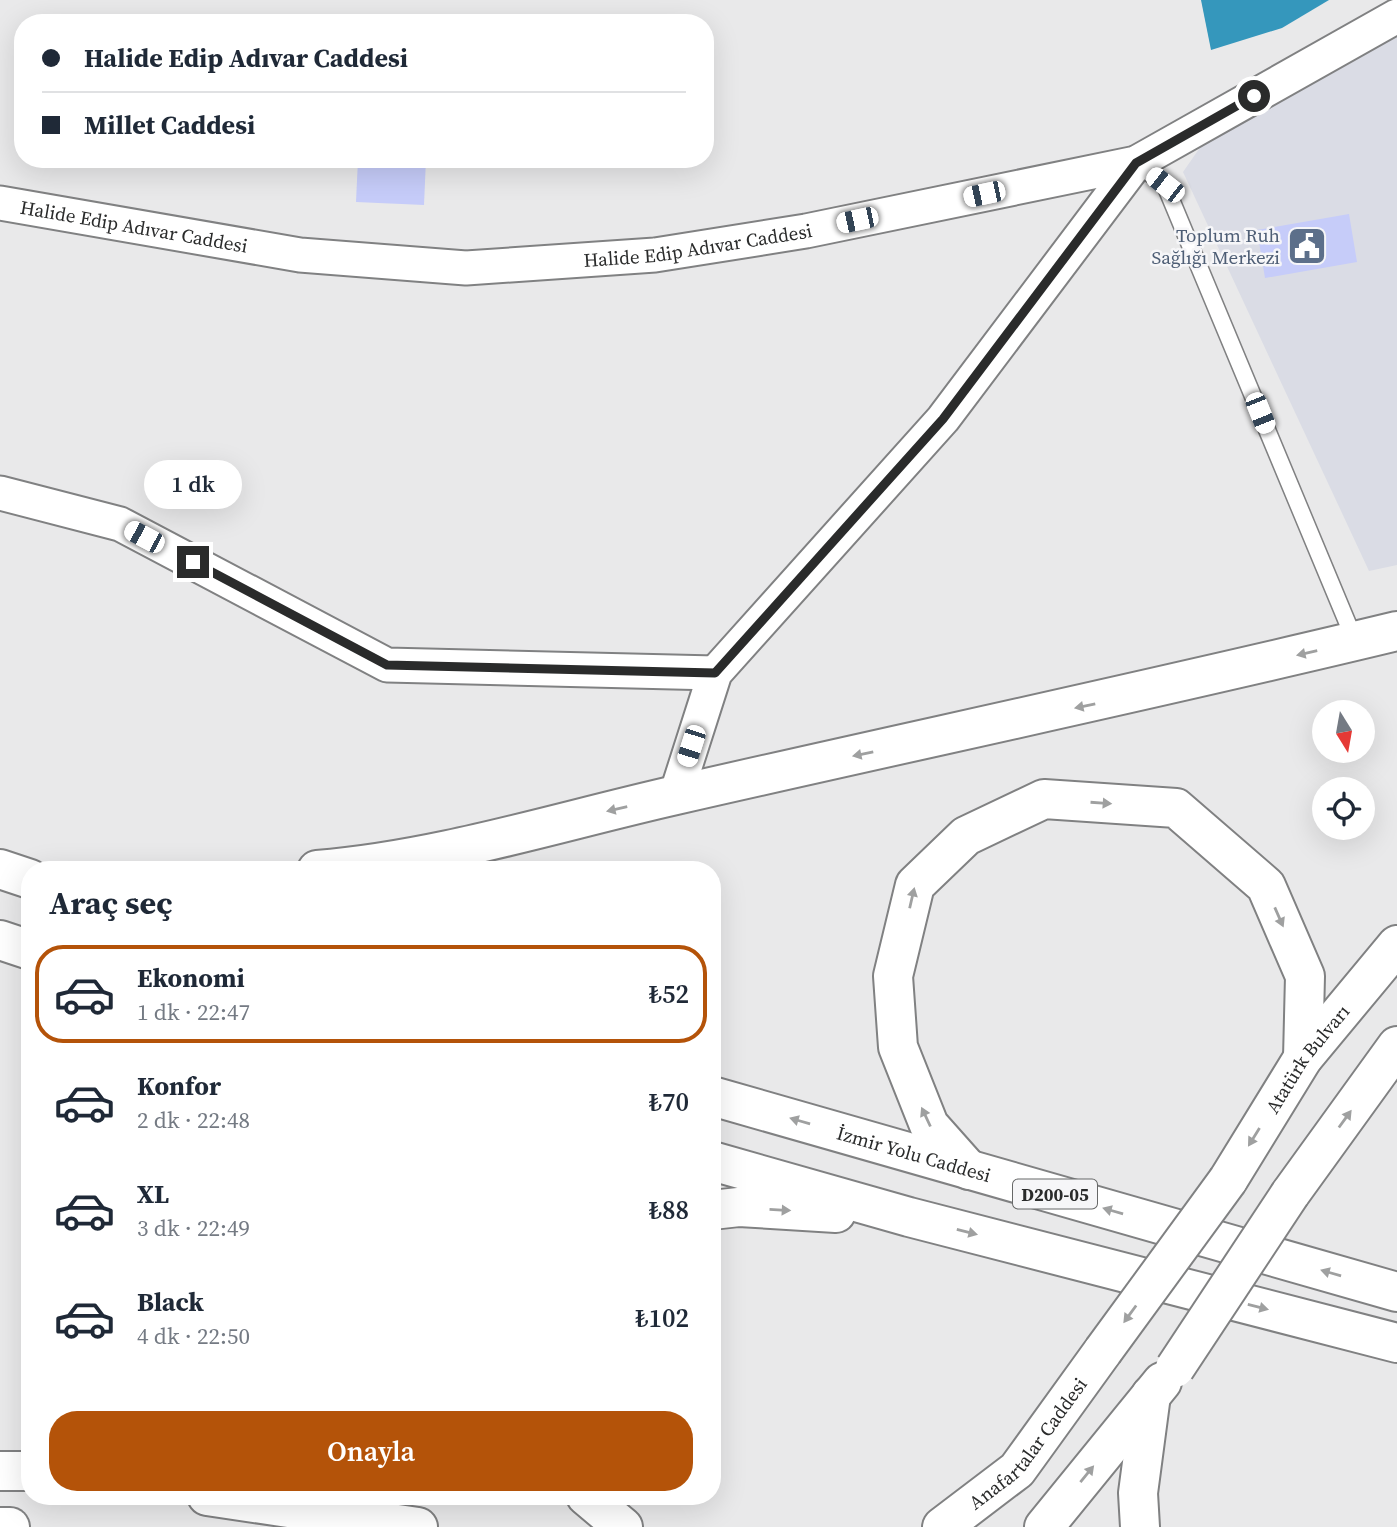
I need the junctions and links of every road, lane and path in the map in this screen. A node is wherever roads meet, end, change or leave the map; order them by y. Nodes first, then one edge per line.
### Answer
1 (1397, 16) edge
2 (1136, 163) junction
3 (0, 204) edge
4 (0, 493) edge
5 (1397, 631) edge
6 (1355, 641) junction
7 (715, 673) junction
8 (676, 795) junction
9 (396, 861) edge
10 (0, 869) edge
11 (21, 876) edge
12 (0, 940) edge
13 (1397, 946) edge
14 (21, 947) edge
15 (1397, 1046) edge
16 (1303, 1058) junction
17 (721, 1099) edge
18 (721, 1164) edge
19 (970, 1170) junction
20 (721, 1209) edge
21 (909, 1217) junction
22 (1397, 1292) edge
23 (1397, 1343) edge
24 (1103, 1351) joint
25 (1163, 1381) junction
26 (0, 1471) edge
27 (21, 1471) edge
28 (268, 1505) edge
29 (597, 1505) edge
30 (0, 1527) edge
31 (10, 1527) edge
32 (418, 1527) edge
33 (623, 1527) edge
34 (942, 1527) edge
35 (1044, 1527) edge
36 (1140, 1527) edge

1 - 2 street, Halide Edip Adıvar Caddesi
2 - 3 street, Halide Edip Adıvar Caddesi
2 - 6 lane
2 - 7 street
4 - 7 street
5 - 6 main road
6 -> 8 main road
7 - 8 street
8 -> 9 main road
10 - 11 main road
12 - 14 main road
13 - 16 main road, Atatürk Bulvarı
25 -> 15 main road, bridge
19 -> 16 main road
16 -> 24 main road, Atatürk Bulvarı, bridge
19 -> 17 main road, İzmir Yolu Caddesi / D200-05
18 - 21 main road
22 -> 19 main road, İzmir Yolu Caddesi / D200-05
20 -> 21 main road
21 -> 23 main road
24 - 34 main road, Anafartalar Caddesi
35 -> 25 main road
25 - 36 main road
26 - 27 main road
28 - 32 main road
29 - 33 main road
30 - 31 main road

